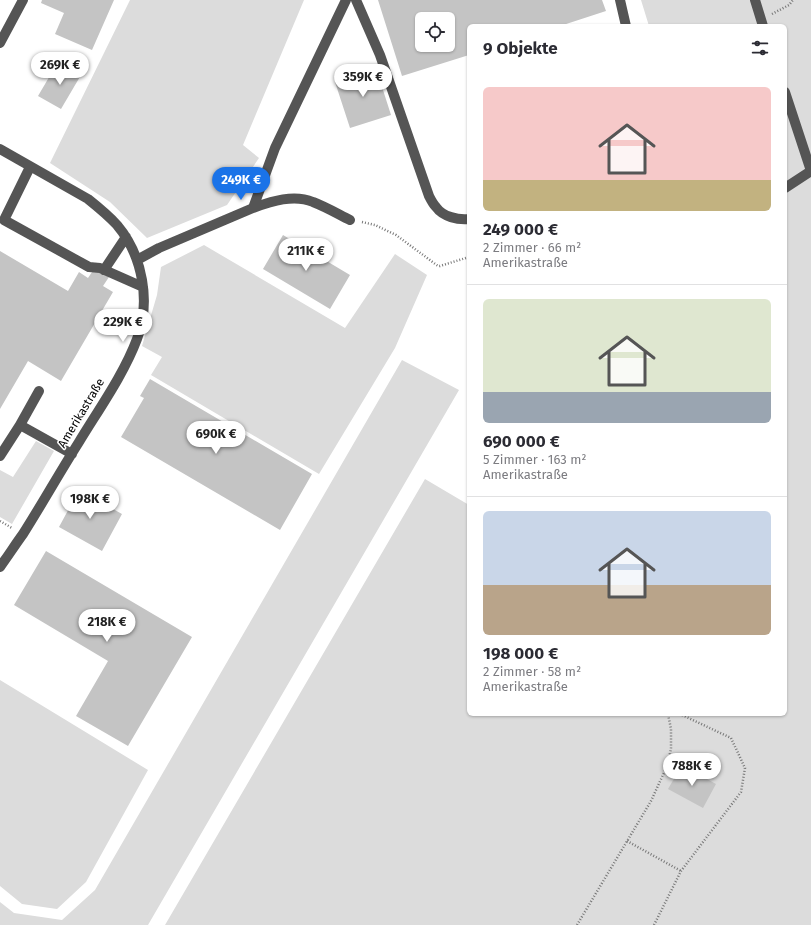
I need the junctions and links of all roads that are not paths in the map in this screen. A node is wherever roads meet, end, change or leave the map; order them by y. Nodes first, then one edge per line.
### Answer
1 (23, 0) edge
2 (346, 0) edge
3 (356, 0) edge
4 (620, 0) edge
5 (755, 0) edge
6 (762, 23) edge
7 (626, 24) edge
8 (0, 43) edge
9 (787, 98) edge
10 (0, 149) edge
11 (30, 167) junction
12 (787, 187) edge
13 (253, 208) junction
14 (467, 219) edge
15 (350, 220) road end
16 (126, 237) junction
17 (137, 260) junction
18 (104, 270) junction
19 (143, 287) junction
20 (40, 391) dead end
21 (20, 425) junction
22 (72, 454) junction
23 (0, 456) edge
24 (0, 567) edge

1 - 8 street
2 - 13 street
3 - 14 street
4 - 7 street
5 - 6 street
9 - 12 street
10 - 11 street, Amerikastraße
11 - 16 street, Amerikastraße
11 - 18 street
13 - 15 street
13 - 17 street
16 - 17 street, Amerikastraße
16 - 18 street
17 - 19 street, Amerikastraße
18 - 19 street
19 - 22 street, Amerikastraße
20 - 21 street
21 - 22 street
21 - 23 street
22 - 24 street, Amerikastraße

